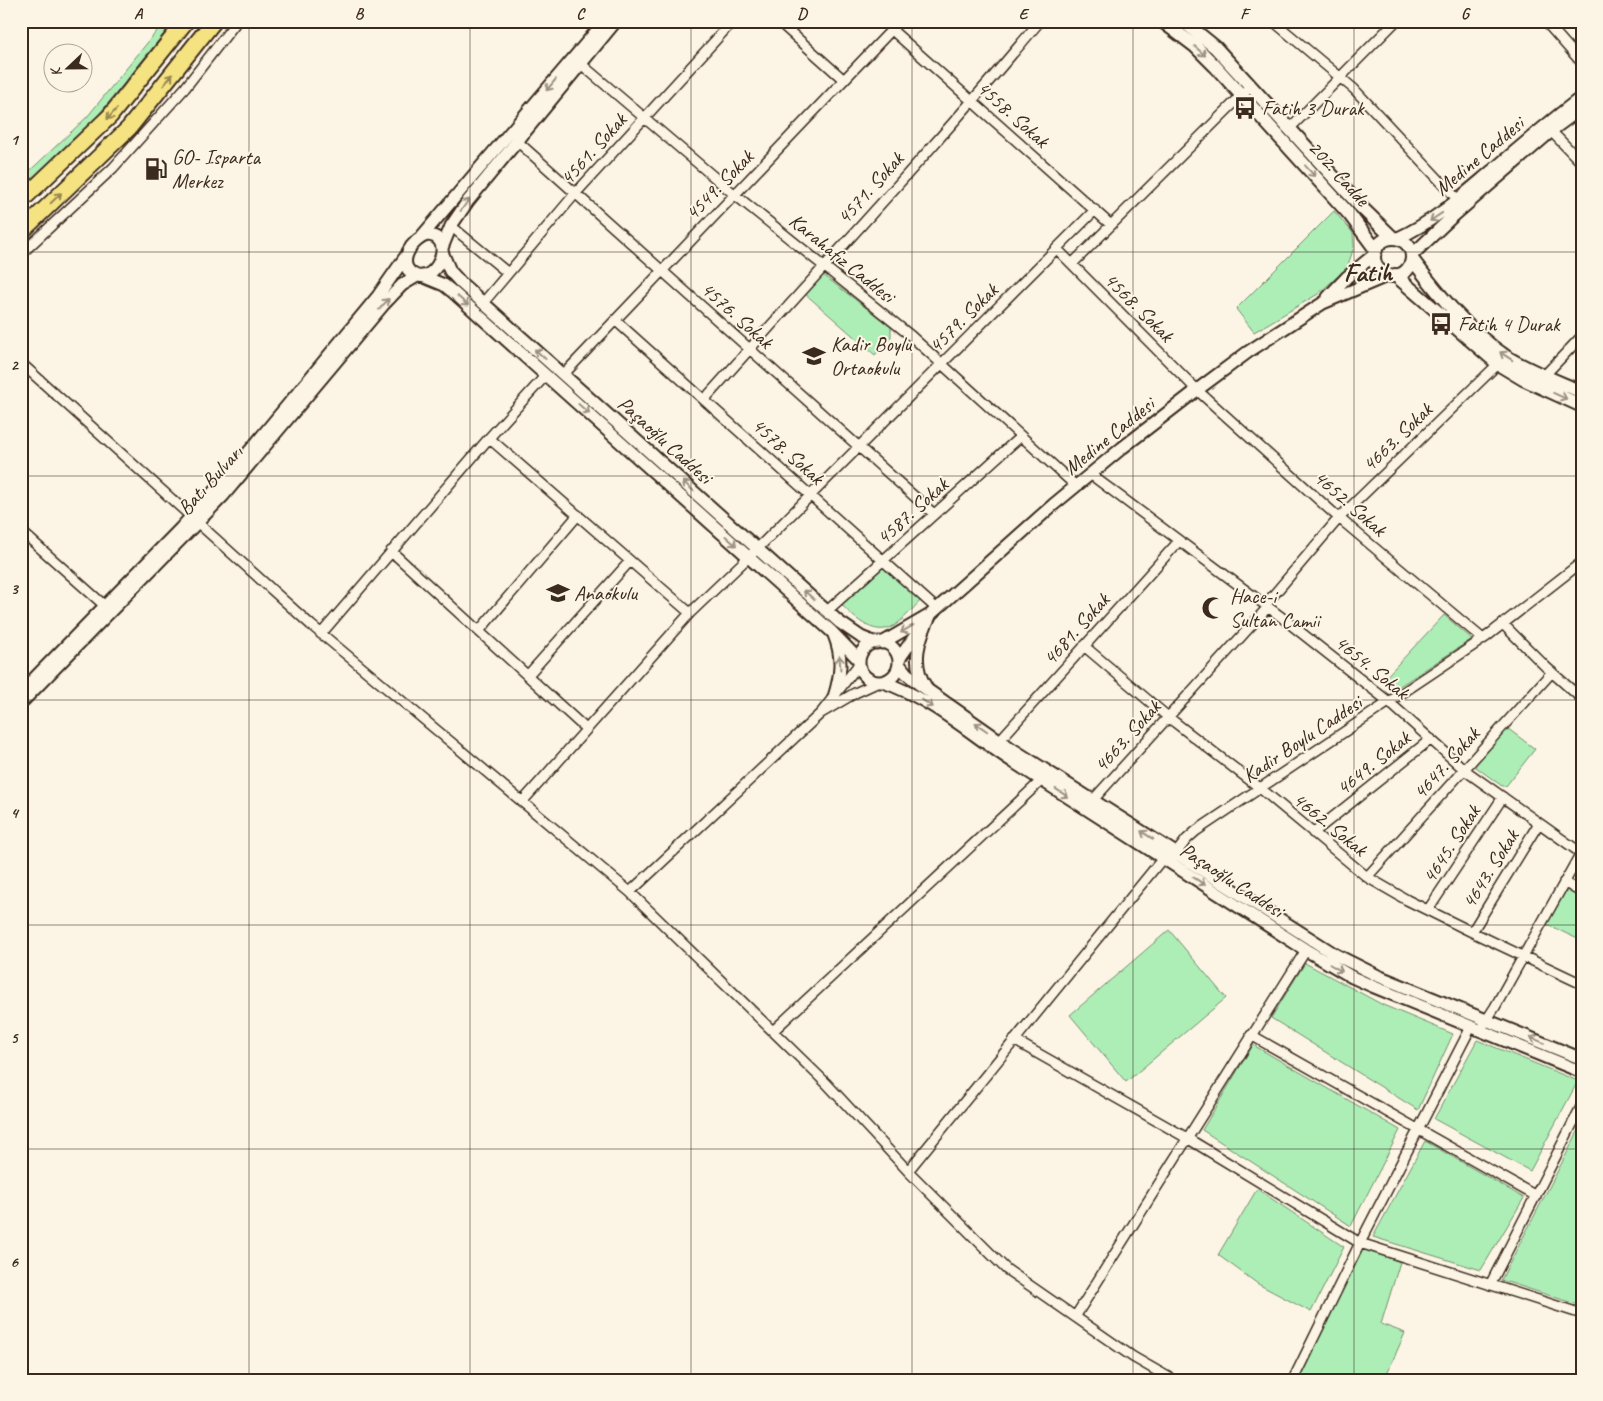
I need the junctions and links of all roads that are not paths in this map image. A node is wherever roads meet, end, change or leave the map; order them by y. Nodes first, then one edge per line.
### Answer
1 (186, 21) edge
2 (214, 21) edge
3 (237, 21) edge
4 (605, 21) edge
5 (616, 21) edge
6 (732, 21) edge
7 (778, 21) edge
8 (900, 21) edge
9 (1040, 21) edge
10 (1162, 21) edge
11 (1183, 21) edge
12 (1273, 21) edge
13 (1396, 21) edge
14 (1545, 21) edge
15 (892, 30) junction
16 (1582, 63) edge
17 (581, 64) junction
18 (1340, 77) junction
19 (844, 80) junction
20 (1246, 91) junction
21 (1582, 97) edge
22 (973, 102) junction
23 (1582, 108) edge
24 (644, 117) junction
25 (1289, 128) junction
26 (1551, 131) junction
27 (517, 141) junction
28 (1582, 164) edge
29 (576, 194) junction
30 (734, 194) junction
31 (1458, 200) junction
32 (21, 201) edge
33 (1095, 210) junction
34 (1111, 225) junction
35 (451, 226) junction
36 (21, 232) edge
37 (422, 236) junction
38 (1395, 238) junction
39 (1057, 249) junction
40 (442, 250) junction
41 (1375, 252) junction
42 (21, 254) edge
43 (406, 256) junction
44 (1412, 257) junction
45 (1072, 264) junction
46 (824, 265) junction
47 (662, 270) junction
48 (508, 272) junction
49 (1392, 275) junction
50 (420, 276) junction
51 (483, 303) junction
52 (1323, 303) junction
53 (615, 320) junction
54 (1582, 336) edge
55 (750, 349) junction
56 (21, 362) edge
57 (942, 364) junction
58 (1498, 364) junction
59 (563, 374) junction
60 (546, 375) junction
61 (1540, 380) junction
62 (1197, 390) junction
63 (1582, 392) edge
64 (704, 400) junction
65 (1582, 406) edge
66 (1021, 436) junction
67 (489, 438) junction
68 (859, 447) junction
69 (1090, 474) junction
70 (1076, 486) junction
71 (811, 495) junction
72 (934, 514) junction
73 (578, 516) junction
74 (1339, 518) junction
75 (195, 519) junction
76 (21, 531) edge
77 (1179, 540) junction
78 (391, 551) junction
79 (753, 553) junction
80 (883, 560) junction
81 (630, 561) junction
82 (1582, 562) edge
83 (105, 606) junction
84 (1266, 606) junction
85 (827, 611) junction
86 (934, 612) junction
87 (690, 613) junction
88 (1503, 624) junction
89 (479, 630) junction
90 (831, 630) junction
91 (321, 634) junction
92 (1483, 639) junction
93 (879, 643) junction
94 (1084, 646) junction
95 (859, 662) junction
96 (899, 662) junction
97 (1552, 672) junction
98 (528, 675) junction
99 (881, 682) junction
100 (929, 691) junction
101 (21, 692) edge
102 (834, 697) junction
103 (1582, 699) edge
104 (1389, 702) junction
105 (21, 703) edge
106 (821, 713) junction
107 (1168, 717) junction
108 (586, 729) junction
109 (1431, 739) junction
110 (1000, 740) junction
111 (1464, 769) junction
112 (1042, 780) junction
113 (1260, 788) junction
114 (1502, 797) junction
115 (1092, 800) junction
116 (522, 802) junction
117 (1539, 823) junction
118 (1313, 833) junction
119 (1581, 852) edge
120 (1170, 858) junction
121 (1367, 877) junction
122 (1564, 882) junction
123 (630, 892) junction
124 (1582, 893) edge
125 (1428, 910) junction
126 (1472, 932) junction
127 (1306, 950) junction
128 (1523, 956) junction
129 (1582, 984) edge
130 (1486, 1020) junction
131 (1475, 1028) junction
132 (773, 1031) junction
133 (1251, 1035) junction
134 (1014, 1040) junction
135 (1582, 1059) edge
136 (1582, 1072) edge
137 (1582, 1105) edge
138 (1419, 1130) junction
139 (1187, 1138) junction
140 (908, 1171) junction
141 (1536, 1196) junction
142 (1360, 1243) junction
143 (1490, 1285) junction
144 (1582, 1314) edge
145 (1075, 1317) junction
146 (1172, 1380) edge
147 (1293, 1380) edge

1 -> 32 highway
36 -> 2 highway
3 - 42 street
4 -> 37 street
5 - 17 street
6 - 24 street, 4561. Sokak
7 - 19 street
8 - 15 street, 4549. Sokak
9 - 22 street, 4571. Sokak
10 -> 20 main road, 202. Cadde
11 - 20 main road, 202. Cadde
12 - 18 street
13 - 18 street
14 - 16 street
15 - 19 street, 4549. Sokak
15 - 22 street, 4558. Sokak
17 - 24 street, Karahafız Caddesi
17 - 27 street
18 - 25 street
18 - 31 street
19 - 30 street, 4549. Sokak
20 - 25 main road, 202. Cadde
20 - 34 street
20 -> 41 main road, 202. Cadde
21 - 31 street, Medine Caddesi
22 - 33 street, 4558. Sokak
22 - 46 street, 4571. Sokak
23 - 26 street, Medine Caddesi
24 - 29 street, 4561. Sokak
24 - 30 street, Karahafız Caddesi
25 - 38 main road, 202. Cadde
26 - 28 street
26 - 44 street, Medine Caddesi
27 - 29 street, 4576. Sokak
35 -> 27 street
29 - 47 street, 4576. Sokak
29 - 48 street, 4561. Sokak
30 - 46 street, Karahafız Caddesi
30 - 47 street, 4549. Sokak
31 -> 38 street, Medine Caddesi
33 - 34 street, 4558. Sokak
33 - 39 street, 4579. Sokak
34 - 45 street
35 - 40 street
35 - 48 street
37 - 40 street
37 - 43 street
38 - 41 main road
38 - 44 main road
39 - 45 street, 4568. Sokak
39 - 57 street, 4579. Sokak
40 - 50 street
40 - 51 street, Paşaoğlu Caddesi
41 - 49 main road
41 - 52 street, Medine Caddesi
43 - 50 street
43 - 75 street, Batı Bulvarı
44 - 49 main road
61 -> 44 main road
45 - 62 street, 4568. Sokak
46 - 55 street, 4571. Sokak
46 - 57 street, Karahafız Caddesi
47 - 53 street, 4549. Sokak
47 - 55 street, 4576. Sokak
48 - 51 street, 4561. Sokak
49 - 52 street, Medine Caddesi
49 - 58 main road
50 -> 60 street, Paşaoğlu Caddesi
75 -> 50 street, Batı Bulvarı
59 -> 51 street, Paşaoğlu Caddesi
52 - 62 street, Medine Caddesi
53 - 59 street, 4549. Sokak
53 - 64 street, 4578. Sokak
54 - 61 street
55 - 64 street, 4571. Sokak
55 - 68 street, 4576. Sokak
56 - 75 street
57 - 66 street, Karahafız Caddesi
57 - 68 street, 4579. Sokak
58 - 61 main road
58 - 74 street, 4663. Sokak
79 -> 59 street, Paşaoğlu Caddesi
60 - 67 street
60 -> 79 street, Paşaoğlu Caddesi
61 - 63 main road
61 -> 65 main road
62 - 69 street, Medine Caddesi
62 - 74 street, 4652. Sokak
64 - 71 street, 4578. Sokak
66 - 70 street, Karahafız Caddesi
66 - 72 street, 4587. Sokak
67 - 73 street
67 - 78 street
68 - 71 street, 4579. Sokak
68 - 72 street, 4576. Sokak
69 - 70 street, Medine Caddesi
69 - 77 street, 4654. Sokak
70 - 86 street, Medine Caddesi
71 - 79 street, 4579. Sokak
71 - 80 street, 4578. Sokak
72 - 80 street, 4587. Sokak
73 - 81 street
73 - 89 street
74 - 84 street, 4663. Sokak
74 - 92 street, 4652. Sokak
75 - 83 street, Batı Bulvarı
75 - 91 street
75 - 105 street, Batı Bulvarı
76 - 83 street
77 - 84 street, 4654. Sokak
77 - 94 street, 4681. Sokak
78 - 89 street
78 - 91 street
85 -> 79 street, Paşaoğlu Caddesi
79 - 87 street, 4579. Sokak
79 - 90 street, Paşaoğlu Caddesi
80 - 85 street, 4587. Sokak
80 - 86 street, 4578. Sokak
81 - 87 street
81 - 98 street
82 - 88 street, Kadir Boylu Caddesi
83 - 101 street, Batı Bulvarı
84 - 104 street, 4654. Sokak
84 - 107 street, 4663. Sokak
85 - 93 street, Paşaoğlu Caddesi
86 -> 93 street, Medine Caddesi
86 - 96 street, Medine Caddesi
86 - 100 street
87 - 108 street, 4579. Sokak
88 - 92 street, Kadir Boylu Caddesi
88 - 97 street
89 - 98 street
90 - 95 street, Paşaoğlu Caddesi
102 -> 90 street
91 - 116 street
92 - 104 street, Kadir Boylu Caddesi
93 - 95 street
93 - 96 street
94 - 107 street, 4662. Sokak
94 - 110 street, 4681. Sokak
95 - 99 street
95 - 102 street
96 - 99 street
96 - 100 street, Paşaoğlu Caddesi
97 - 103 street
97 - 111 street, 4647. Sokak
98 - 108 street
99 - 106 street
99 -> 112 street, Paşaoğlu Caddesi
110 -> 100 street, Paşaoğlu Caddesi
102 - 106 street
104 - 109 street, 4654. Sokak
104 - 113 street, Kadir Boylu Caddesi
106 - 123 street
107 - 113 street, 4662. Sokak
107 - 115 street, 4663. Sokak
108 - 116 street, 4579. Sokak
109 - 111 street, 4654. Sokak
109 - 118 street, 4649. Sokak
110 - 115 street, Paşaoğlu Caddesi
111 - 114 street, 4654. Sokak
111 - 121 street, 4647. Sokak
112 -> 120 street, Paşaoğlu Caddesi
112 - 132 street
113 - 118 street, 4662. Sokak
113 - 120 street, Kadir Boylu Caddesi
114 - 117 street, 4654. Sokak
114 - 125 street, 4645. Sokak
120 -> 115 street, Paşaoğlu Caddesi
116 - 123 street
117 - 119 street, 4654. Sokak
117 - 126 street, 4643. Sokak
118 - 121 street, 4662. Sokak
119 - 122 street
120 -> 127 street, Paşaoğlu Caddesi
120 - 130 street, Paşaoğlu Caddesi
120 - 134 street, Kadir Boylu Caddesi
121 - 125 street, 4662. Sokak
122 - 124 street
122 - 128 street
123 - 132 street
125 - 126 street, 4662. Sokak
126 - 128 street, 4662. Sokak
127 -> 131 street, Paşaoğlu Caddesi
127 - 133 street
128 - 129 street, 4662. Sokak
128 - 130 street
130 - 131 street
135 -> 130 street, Paşaoğlu Caddesi
131 - 136 street, Paşaoğlu Caddesi
131 - 138 street
132 - 140 street
133 - 138 street
133 - 139 street
134 - 139 street
134 - 140 street, Kadir Boylu Caddesi
137 - 141 street
138 - 141 street
138 - 142 street
139 - 142 street
139 - 145 street
140 - 145 street
141 - 143 street
142 - 143 street
142 - 147 street
143 - 144 street
145 - 146 street

